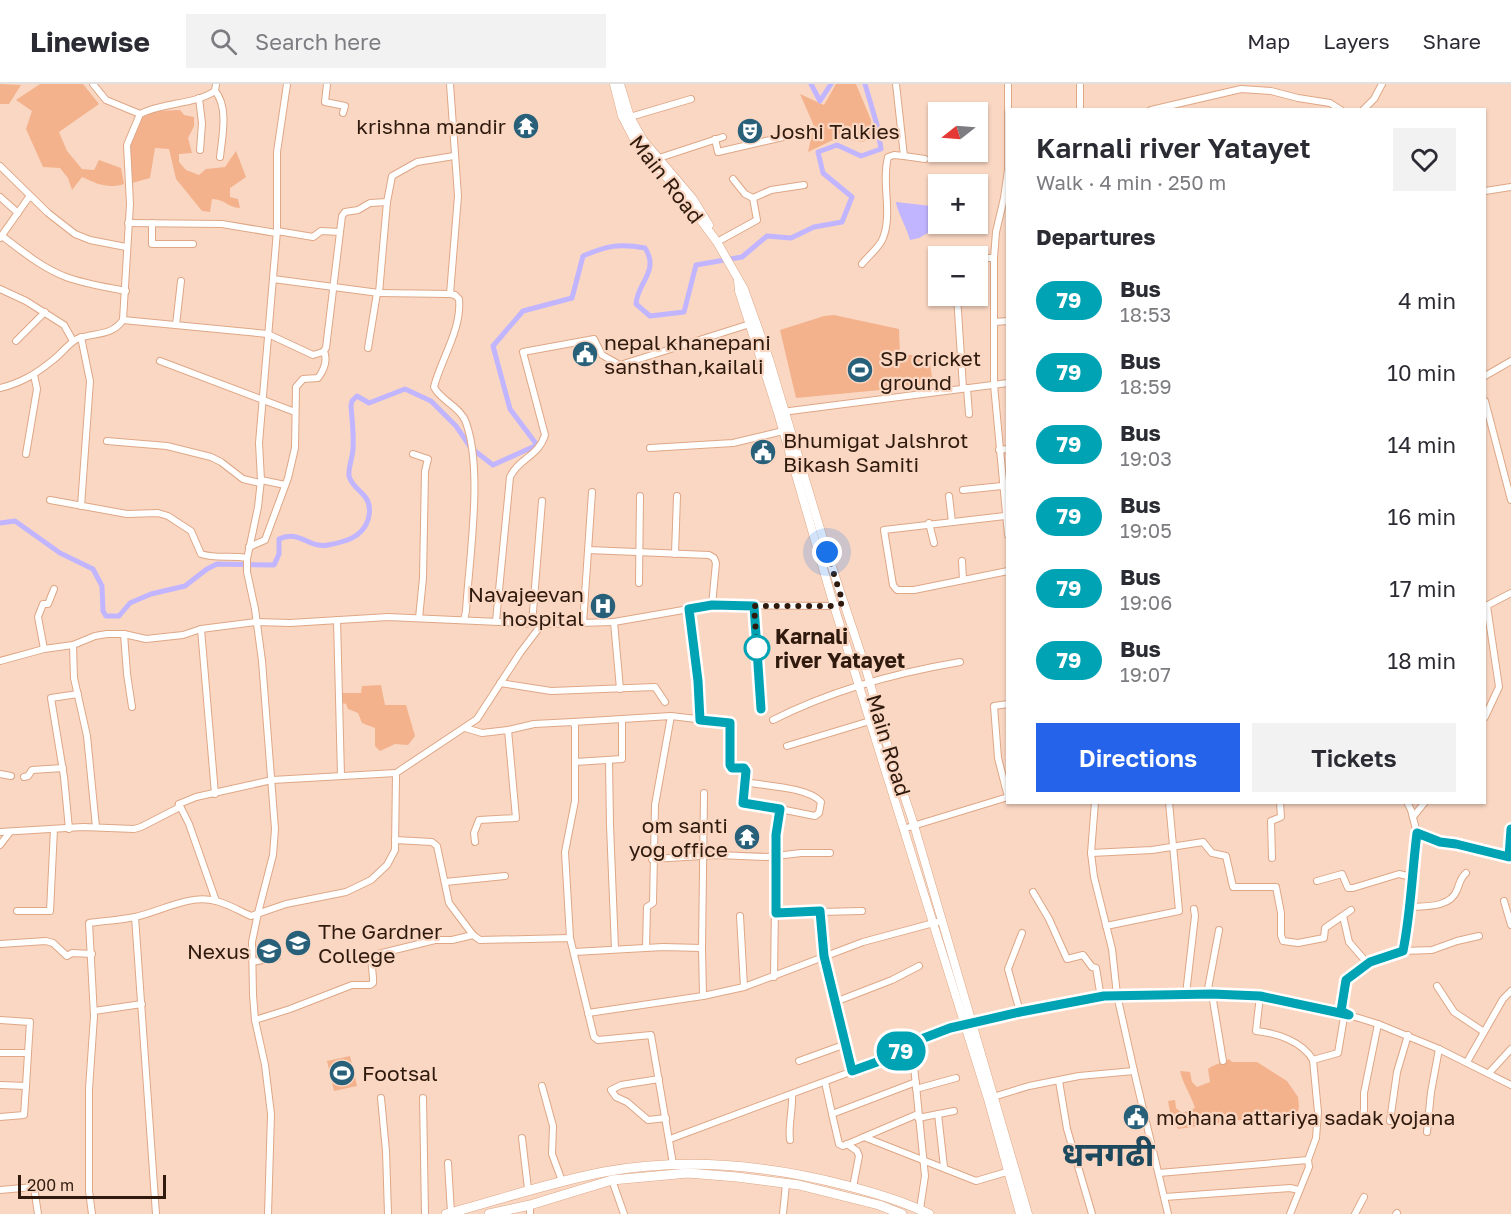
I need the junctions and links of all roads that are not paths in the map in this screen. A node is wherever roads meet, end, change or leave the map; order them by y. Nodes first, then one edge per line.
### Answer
1 (93, 84) edge
2 (287, 84) edge
3 (327, 84) edge
4 (450, 84) edge
5 (614, 84) edge
6 (620, 84) edge
7 (896, 84) edge
8 (1008, 84) edge
9 (1080, 84) edge
10 (1382, 84) edge
11 (216, 88) edge
12 (199, 98) junction
13 (691, 99) dead end
14 (1007, 108) edge
15 (1080, 108) edge
16 (1160, 108) edge
17 (1338, 108) edge
18 (1365, 108) edge
19 (140, 114) junction
20 (343, 114) dead end
21 (630, 117) junction
22 (723, 137) dead end
23 (783, 138) dead end
24 (715, 140) junction
25 (200, 150) dead end
26 (454, 156) junction
27 (904, 156) junction
28 (220, 157) dead end
29 (659, 158) junction
30 (925, 159) dead end
31 (0, 166) edge
32 (733, 180) dead end
33 (1006, 184) edge
34 (804, 185) dead end
35 (1511, 187) edge
36 (1486, 191) edge
37 (0, 197) edge
38 (33, 198) junction
39 (753, 198) junction
40 (387, 202) junction
41 (18, 213) junction
42 (128, 223) junction
43 (152, 224) junction
44 (276, 232) junction
45 (340, 232) junction
46 (1, 238) edge
47 (716, 241) junction
48 (193, 243) dead end
49 (126, 246) junction
50 (988, 258) edge
51 (994, 258) junction
52 (862, 264) dead end
53 (273, 279) junction
54 (738, 279) junction
55 (181, 281) dead end
56 (333, 288) junction
57 (0, 289) edge
58 (126, 291) junction
59 (378, 293) junction
60 (450, 294) junction
61 (958, 306) edge
62 (45, 312) junction
63 (123, 320) junction
64 (1006, 321) edge
65 (995, 322) junction
66 (750, 324) junction
67 (176, 325) junction
68 (268, 334) junction
69 (81, 338) junction
70 (16, 341) dead end
71 (73, 341) junction
72 (368, 348) dead end
73 (324, 351) junction
74 (160, 361) dead end
75 (1511, 361) edge
76 (34, 375) junction
77 (1486, 375) edge
78 (1006, 383) edge
79 (994, 385) junction
80 (0, 388) edge
81 (965, 388) junction
82 (263, 399) junction
83 (1486, 405) edge
84 (295, 412) junction
85 (782, 412) junction
86 (969, 414) dead end
87 (783, 431) junction
88 (107, 441) dead end
89 (650, 448) dead end
90 (1006, 449) edge
91 (999, 450) junction
92 (26, 454) dead end
93 (413, 454) dead end
94 (261, 481) junction
95 (285, 485) junction
96 (1002, 486) junction
97 (963, 490) dead end
98 (592, 492) dead end
99 (640, 496) dead end
100 (677, 496) dead end
101 (950, 496) dead end
102 (50, 500) dead end
103 (1511, 500) edge
104 (542, 501) dead end
105 (81, 506) junction
106 (1005, 516) junction
107 (813, 519) junction
108 (952, 522) junction
109 (1006, 522) edge
110 (929, 523) junction
111 (934, 543) dead end
112 (249, 547) junction
113 (588, 550) junction
114 (640, 552) junction
115 (675, 554) junction
116 (247, 558) junction
117 (962, 561) dead end
118 (1006, 571) edge
119 (963, 580) junction
120 (639, 583) dead end
121 (54, 589) dead end
122 (1511, 593) edge
123 (843, 603) junction
124 (712, 605) junction
125 (754, 606) junction
126 (834, 606) junction
127 (1486, 606) edge
128 (689, 609) junction
129 (419, 618) junction
130 (337, 620) junction
131 (464, 620) junction
132 (496, 621) junction
133 (256, 622) junction
134 (614, 622) junction
135 (532, 624) junction
136 (542, 624) junction
137 (583, 624) junction
138 (201, 629) junction
139 (124, 634) junction
140 (73, 645) junction
141 (44, 649) junction
142 (0, 661) edge
143 (960, 662) dead end
144 (500, 683) junction
145 (870, 683) junction
146 (859, 685) junction
147 (620, 689) junction
148 (78, 694) junction
149 (665, 702) dead end
150 (1006, 704) edge
151 (132, 707) dead end
152 (761, 709) dead end
153 (1486, 715) edge
154 (671, 716) junction
155 (622, 720) junction
156 (700, 720) junction
157 (773, 720) dead end
158 (870, 721) junction
159 (573, 722) junction
160 (465, 728) junction
161 (508, 730) junction
162 (883, 745) junction
163 (787, 746) dead end
164 (609, 761) junction
165 (575, 762) junction
166 (63, 768) junction
167 (396, 772) junction
168 (0, 774) edge
169 (11, 776) dead end
170 (341, 776) junction
171 (24, 777) dead end
172 (272, 780) junction
173 (745, 782) junction
174 (1006, 789) edge
175 (704, 793) dead end
176 (215, 794) junction
177 (1006, 798) edge
178 (179, 804) junction
179 (1095, 804) edge
180 (1169, 804) edge
181 (1280, 804) edge
182 (1408, 804) edge
183 (1423, 804) edge
184 (780, 809) junction
185 (1413, 817) junction
186 (914, 825) junction
187 (96, 827) junction
188 (54, 829) junction
189 (69, 829) junction
190 (903, 829) junction
191 (1511, 829) edge
192 (0, 832) edge
193 (10, 832) junction
194 (1417, 833) junction
195 (395, 840) junction
196 (475, 842) dead end
197 (0, 845) edge
198 (1174, 845) junction
199 (830, 853) dead end
200 (1091, 853) junction
201 (776, 856) junction
202 (703, 857) junction
203 (1510, 857) edge
204 (1272, 858) dead end
205 (652, 859) junction
206 (1466, 873) dead end
207 (505, 876) dead end
208 (1412, 877) junction
209 (445, 882) junction
210 (1317, 882) dead end
211 (1033, 892) dead end
212 (216, 901) junction
213 (1504, 901) dead end
214 (1410, 907) junction
215 (1194, 909) dead end
216 (1351, 910) dead end
217 (17, 911) dead end
218 (820, 911) junction
219 (862, 911) dead end
220 (258, 913) junction
221 (776, 913) junction
222 (740, 916) dead end
223 (1343, 916) junction
224 (135, 917) junction
225 (941, 921) junction
226 (932, 924) junction
227 (1511, 925) edge
228 (1106, 926) junction
229 (1219, 930) dead end
230 (1022, 933) dead end
231 (473, 935) junction
232 (1479, 936) dead end
233 (570, 938) junction
234 (0, 944) edge
235 (646, 948) junction
236 (702, 948) junction
237 (615, 949) junction
238 (1403, 951) junction
239 (574, 952) junction
240 (92, 954) junction
241 (824, 956) junction
242 (277, 957) dead end
243 (253, 962) junction
244 (1368, 964) junction
245 (919, 966) dead end
246 (774, 977) junction
247 (1437, 986) dead end
248 (744, 987) junction
249 (1511, 992) edge
250 (1186, 994) junction
251 (1209, 994) junction
252 (1117, 995) junction
253 (703, 996) junction
254 (1104, 996) junction
255 (1260, 996) junction
256 (835, 1002) junction
257 (142, 1004) junction
258 (94, 1011) junction
259 (1020, 1012) junction
260 (588, 1013) junction
261 (1349, 1015) junction
262 (0, 1020) edge
263 (255, 1020) junction
264 (968, 1023) junction
265 (1378, 1024) junction
266 (1484, 1032) junction
267 (1408, 1035) junction
268 (846, 1044) junction
269 (912, 1046) junction
270 (1439, 1049) junction
271 (1511, 1049) edge
272 (0, 1053) edge
273 (28, 1053) junction
274 (1313, 1060) junction
275 (799, 1061) dead end
276 (1223, 1061) dead end
277 (1467, 1062) junction
278 (852, 1071) junction
279 (1134, 1071) junction
280 (1489, 1073) junction
281 (659, 1078) junction
282 (956, 1078) dead end
283 (1059, 1081) junction
284 (825, 1082) junction
285 (0, 1085) edge
286 (916, 1085) junction
287 (26, 1086) junction
288 (542, 1086) dead end
289 (1511, 1086) edge
290 (792, 1094) junction
291 (993, 1097) junction
292 (381, 1098) dead end
293 (423, 1098) dead end
294 (954, 1111) dead end
295 (832, 1114) junction
296 (938, 1114) junction
297 (918, 1116) junction
298 (0, 1117) edge
299 (666, 1118) junction
300 (1364, 1118) dead end
301 (1390, 1121) dead end
302 (1427, 1132) dead end
303 (864, 1137) junction
304 (522, 1138) dead end
305 (670, 1139) junction
306 (790, 1140) dead end
307 (847, 1144) junction
308 (1308, 1160) junction
309 (924, 1161) junction
310 (448, 1163) dead end
311 (674, 1164) junction
312 (944, 1167) junction
313 (1010, 1171) junction
314 (1159, 1173) junction
315 (612, 1180) junction
316 (562, 1181) junction
317 (786, 1184) junction
318 (853, 1187) junction
319 (528, 1189) junction
320 (0, 1190) edge
321 (1299, 1190) junction
322 (1165, 1197) junction
323 (1364, 1197) dead end
324 (530, 1209) edge
325 (878, 1210) edge
326 (925, 1212) edge
327 (449, 1213) edge
328 (38, 1214) edge
329 (92, 1214) edge
330 (156, 1214) edge
331 (268, 1214) edge
332 (388, 1214) edge
333 (425, 1214) edge
334 (489, 1214) edge
335 (624, 1214) edge
336 (783, 1214) edge
337 (903, 1214) edge
338 (1020, 1214) edge
339 (1028, 1214) edge
340 (1092, 1214) edge
341 (1168, 1214) edge
342 (1290, 1214) edge
343 (1355, 1214) edge

1 - 19 street
2 - 44 street
3 - 20 street
4 - 26 street
5 - 47 main road, Main Road
6 - 21 main road, Main Road
7 - 27 street
8 - 14 street
9 - 15 street
10 - 18 street
11 - 12 street
11 - 28 street
12 - 19 street
12 - 25 street
13 - 21 street
16 - 17 street
19 - 42 street
21 - 29 main road, Main Road
22 - 24 street
23 - 24 street
24 - 29 street
26 - 40 street
26 - 60 street
27 - 30 street
27 - 52 street
29 - 47 main road, Main Road
31 - 38 street
32 - 39 street
33 - 51 street
34 - 39 street
35 - 36 street
37 - 41 street
38 - 41 street
38 - 49 street
39 - 47 street
40 - 45 street
40 - 59 street
41 - 46 street
42 - 43 street
42 - 49 street
43 - 44 street
43 - 48 street
44 - 45 street
44 - 53 street
45 - 56 street
46 - 58 street
47 - 54 main road, Main Road
49 - 58 street
50 - 51 street
51 - 65 street
53 - 56 street
53 - 68 street
54 - 66 main road, Main Road
54 - 85 main road, Main Road
55 - 67 street
56 - 59 street
56 - 73 street
57 - 62 street
58 - 63 street
59 - 60 street
59 - 72 street
60 - 131 street
61 - 81 street
62 - 70 street
62 - 71 street
63 - 67 street
63 - 69 street
64 - 65 street
65 - 79 street
66 - 85 main road, Main Road
66 - 132 street
67 - 68 street
68 - 73 street
68 - 82 street
69 - 71 street
69 - 105 street
71 - 76 street
73 - 84 street
74 - 82 street
75 - 77 street
76 - 80 street
76 - 92 street
78 - 79 street
79 - 81 street
79 - 91 street
81 - 85 street
81 - 86 street
82 - 84 street
82 - 94 street
83 - 103 street
84 - 95 street
85 - 87 main road, Main Road
85 - 107 main road, Main Road
87 - 89 street
87 - 107 main road, Main Road
88 - 94 street
90 - 91 street
91 - 96 street
93 - 129 street
94 - 95 street
94 - 112 street
95 - 112 street
96 - 97 street
96 - 106 street
98 - 113 street
99 - 114 street
100 - 115 street
101 - 108 street
102 - 105 street
104 - 135 street
105 - 116 street
106 - 108 street
106 - 109 street
107 - 123 main road, Main Road
107 - 126 main road, Main Road
108 - 110 street
110 - 111 street
110 - 119 street
112 - 116 street
113 - 114 street
113 - 137 street
114 - 115 street
114 - 120 street
115 - 124 street
116 - 133 street
117 - 119 street
118 - 119 street
121 - 141 street
122 - 127 street
123 - 126 street
123 - 145 main road, Main Road
124 - 125 street
124 - 128 street
125 - 126 street
125 - 152 street
126 - 146 main road, Main Road
127 - 153 street
128 - 134 street
128 - 156 street
129 - 130 street
129 - 131 street
130 - 133 street
130 - 170 street
131 - 132 street
132 - 135 street
133 - 138 street
133 - 172 street
134 - 137 street
134 - 147 street
135 - 136 street
136 - 137 street
136 - 144 street
138 - 139 street
138 - 176 street
139 - 140 street
139 - 151 street
140 - 141 street
140 - 148 street
141 - 142 street
143 - 145 street
144 - 147 street
144 - 160 street
145 - 146 street
145 - 162 main road, Main Road
146 - 157 street
146 - 158 main road, Main Road
147 - 149 street
148 - 166 street
148 - 187 street
150 - 174 street
154 - 155 street
154 - 156 street
154 - 205 street
155 - 159 street
155 - 164 street
156 - 173 street
158 - 162 main road, Main Road
158 - 163 street
159 - 161 street
159 - 165 street
160 - 161 street
160 - 167 street
161 - 196 street
162 - 186 main road, Main Road
162 - 190 main road, Main Road
164 - 165 street
164 - 237 street
165 - 233 street
166 - 171 street
166 - 189 street
167 - 170 street
167 - 195 street
168 - 169 street
170 - 172 street
172 - 176 street
172 - 220 street
173 - 184 street
173 - 184 street
175 - 202 street
176 - 178 street
177 - 186 street
178 - 187 street
178 - 212 street
179 - 200 street
180 - 198 street
181 - 204 street
182 - 185 street
183 - 185 street
184 - 201 street
185 - 194 street
186 - 190 street
186 - 225 main road, Main Road
187 - 189 street
188 - 189 street
188 - 193 street
188 - 217 street
190 - 226 main road, Main Road
191 - 203 street
192 - 193 street
193 - 197 street
194 - 203 street
194 - 208 street
195 - 209 street
195 - 220 street
198 - 200 street
198 - 223 street
198 - 228 street
199 - 201 street
200 - 228 street
201 - 202 street
201 - 221 street
202 - 205 street
202 - 236 street
205 - 235 street
206 - 214 street
207 - 209 street
208 - 210 street
208 - 214 street
209 - 231 street
211 - 254 street
212 - 220 street
212 - 224 street
213 - 227 street
214 - 238 street
215 - 250 street
216 - 223 street
218 - 219 street
218 - 221 street
218 - 241 street
220 - 243 street
221 - 246 street
222 - 248 street
223 - 244 street
224 - 240 street
224 - 257 street
225 - 226 street
225 - 264 main road, Main Road
226 - 241 street
226 - 264 main road, Main Road
228 - 252 street
229 - 251 street
230 - 259 street
231 - 233 street
231 - 263 street
232 - 238 street
233 - 239 street
234 - 240 street
235 - 236 street
235 - 237 street
236 - 253 street
237 - 239 street
238 - 244 street
239 - 260 street
240 - 258 street
241 - 246 street
241 - 256 street
242 - 243 street
243 - 263 street
244 - 261 street
245 - 256 street
246 - 248 street
247 - 266 street
248 - 253 street
249 - 266 street
250 - 251 street
250 - 252 street
251 - 255 street
251 - 276 street
252 - 254 street
252 - 279 street
253 - 260 street
254 - 259 street
255 - 261 street
255 - 274 street
256 - 268 street
257 - 258 street
257 - 330 street
258 - 329 street
259 - 264 street
260 - 281 street
261 - 265 street
261 - 274 street
262 - 273 street
263 - 331 street
264 - 269 street
264 - 291 main road, Main Road
264 - 313 main road, Main Road
265 - 267 street
265 - 300 street
266 - 277 street
267 - 270 street
267 - 301 street
268 - 275 street
268 - 278 street
269 - 278 street
269 - 286 street
270 - 277 street
270 - 302 street
271 - 280 street
272 - 273 street
273 - 287 street
274 - 308 street
277 - 280 street
278 - 284 street
279 - 283 street
279 - 314 street
280 - 289 street
281 - 299 street
281 - 299 street
282 - 286 street
283 - 291 street
283 - 340 street
284 - 290 street
284 - 295 street
285 - 287 street
286 - 295 street
286 - 297 street
287 - 298 street
288 - 316 street
290 - 305 street
290 - 306 street
291 - 339 main road, Main Road
292 - 332 street
293 - 333 street
294 - 296 street
295 - 307 street
296 - 297 street
296 - 312 street
297 - 303 street
297 - 309 street
299 - 305 street
303 - 307 street
303 - 309 street
304 - 319 street
305 - 311 street
307 - 318 street
308 - 314 street
308 - 321 street
309 - 312 street
309 - 326 street
310 - 327 street
311 - 316 highway
311 - 318 highway
312 - 313 street
313 - 338 main road, Main Road
314 - 322 street
315 - 317 highway
315 - 324 highway
315 - 335 street
316 - 319 highway
317 - 325 highway
317 - 336 street
318 - 326 highway
319 - 327 highway
320 - 328 street
321 - 322 street
321 - 342 street
322 - 341 street
323 - 343 street
324 - 334 highway
325 - 337 highway

